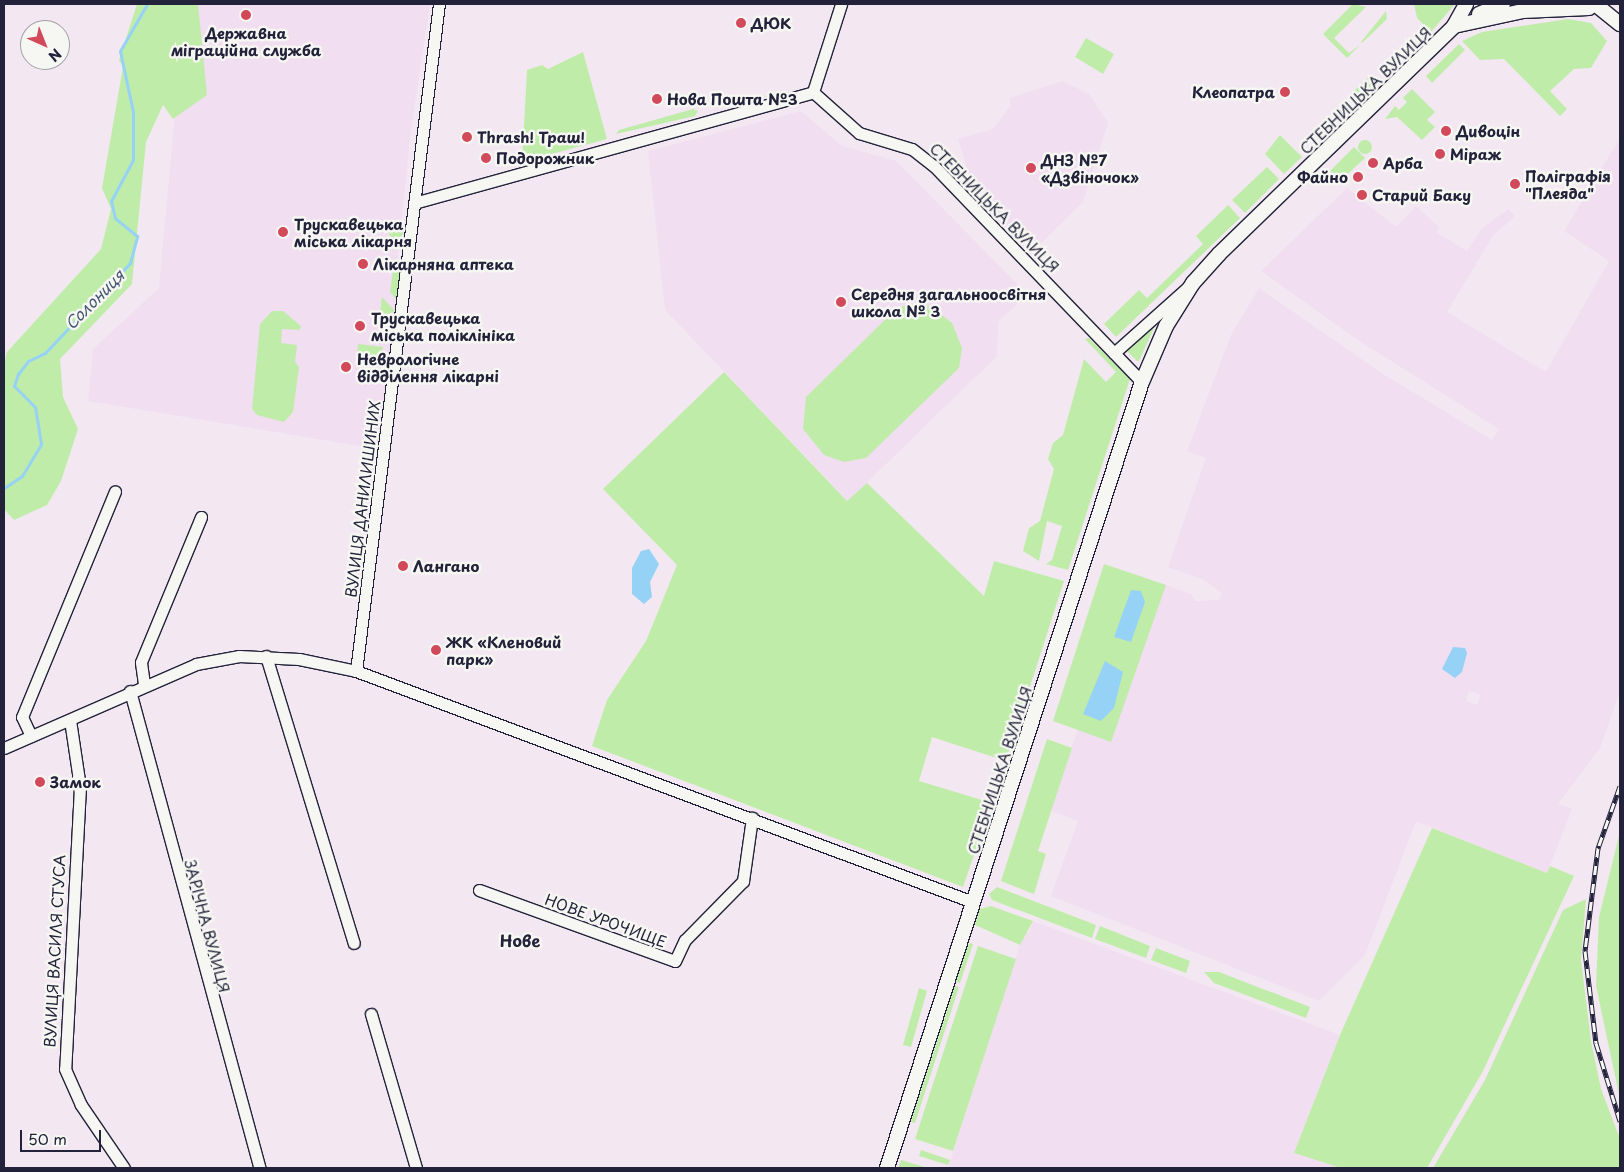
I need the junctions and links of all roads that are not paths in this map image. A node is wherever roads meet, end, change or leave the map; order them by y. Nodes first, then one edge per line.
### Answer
1 (439, 4) edge
2 (841, 4) edge
3 (1466, 4) edge
4 (1503, 4) edge
5 (1568, 4) edge
6 (1595, 7) edge
7 (1620, 24) edge
8 (1454, 26) junction
9 (813, 92) junction
10 (414, 203) junction
11 (1193, 283) junction
12 (1114, 353) junction
13 (1142, 382) junction
14 (115, 491) dead end
15 (201, 517) dead end
16 (266, 656) junction
17 (356, 671) junction
18 (144, 684) junction
19 (130, 691) junction
20 (70, 720) junction
21 (31, 736) junction
22 (4, 748) edge
23 (752, 818) junction
24 (479, 890) dead end
25 (973, 902) junction
26 (354, 943) dead end
27 (371, 1014) dead end
28 (124, 1168) edge
29 (260, 1168) edge
30 (416, 1168) edge
31 (887, 1168) edge

1 - 10 street, ВУЛИЦЯ ДАНИЛИШИНИХ
2 - 9 street
3 - 8 street
4 - 8 street
5 - 6 street
6 - 7 street
6 - 8 street
8 - 11 street, СТЕБНИЦЬКА ВУЛИЦЯ
9 - 10 street
9 - 12 street, СТЕБНИЦЬКА ВУЛИЦЯ
10 - 17 street, ВУЛИЦЯ ДАНИЛИШИНИХ
11 - 12 street, СТЕБНИЦЬКА ВУЛИЦЯ
11 - 13 street, СТЕБНИЦЬКА ВУЛИЦЯ
12 - 13 street, СТЕБНИЦЬКА ВУЛИЦЯ
13 - 25 street, СТЕБНИЦЬКА ВУЛИЦЯ
14 - 21 street
15 - 18 street
16 - 17 street
16 - 18 street
16 - 26 street
17 - 23 street
18 - 19 street
19 - 20 street
19 - 29 street, ЗАРІЧНА ВУЛИЦЯ
20 - 21 street
20 - 28 street, ВУЛИЦЯ ВАСИЛЯ СТУСА
21 - 22 street
23 - 24 street, НОВЕ УРОЧИЩЕ
23 - 25 street
25 - 31 street, СТЕБНИЦЬКА ВУЛИЦЯ
27 - 30 street

